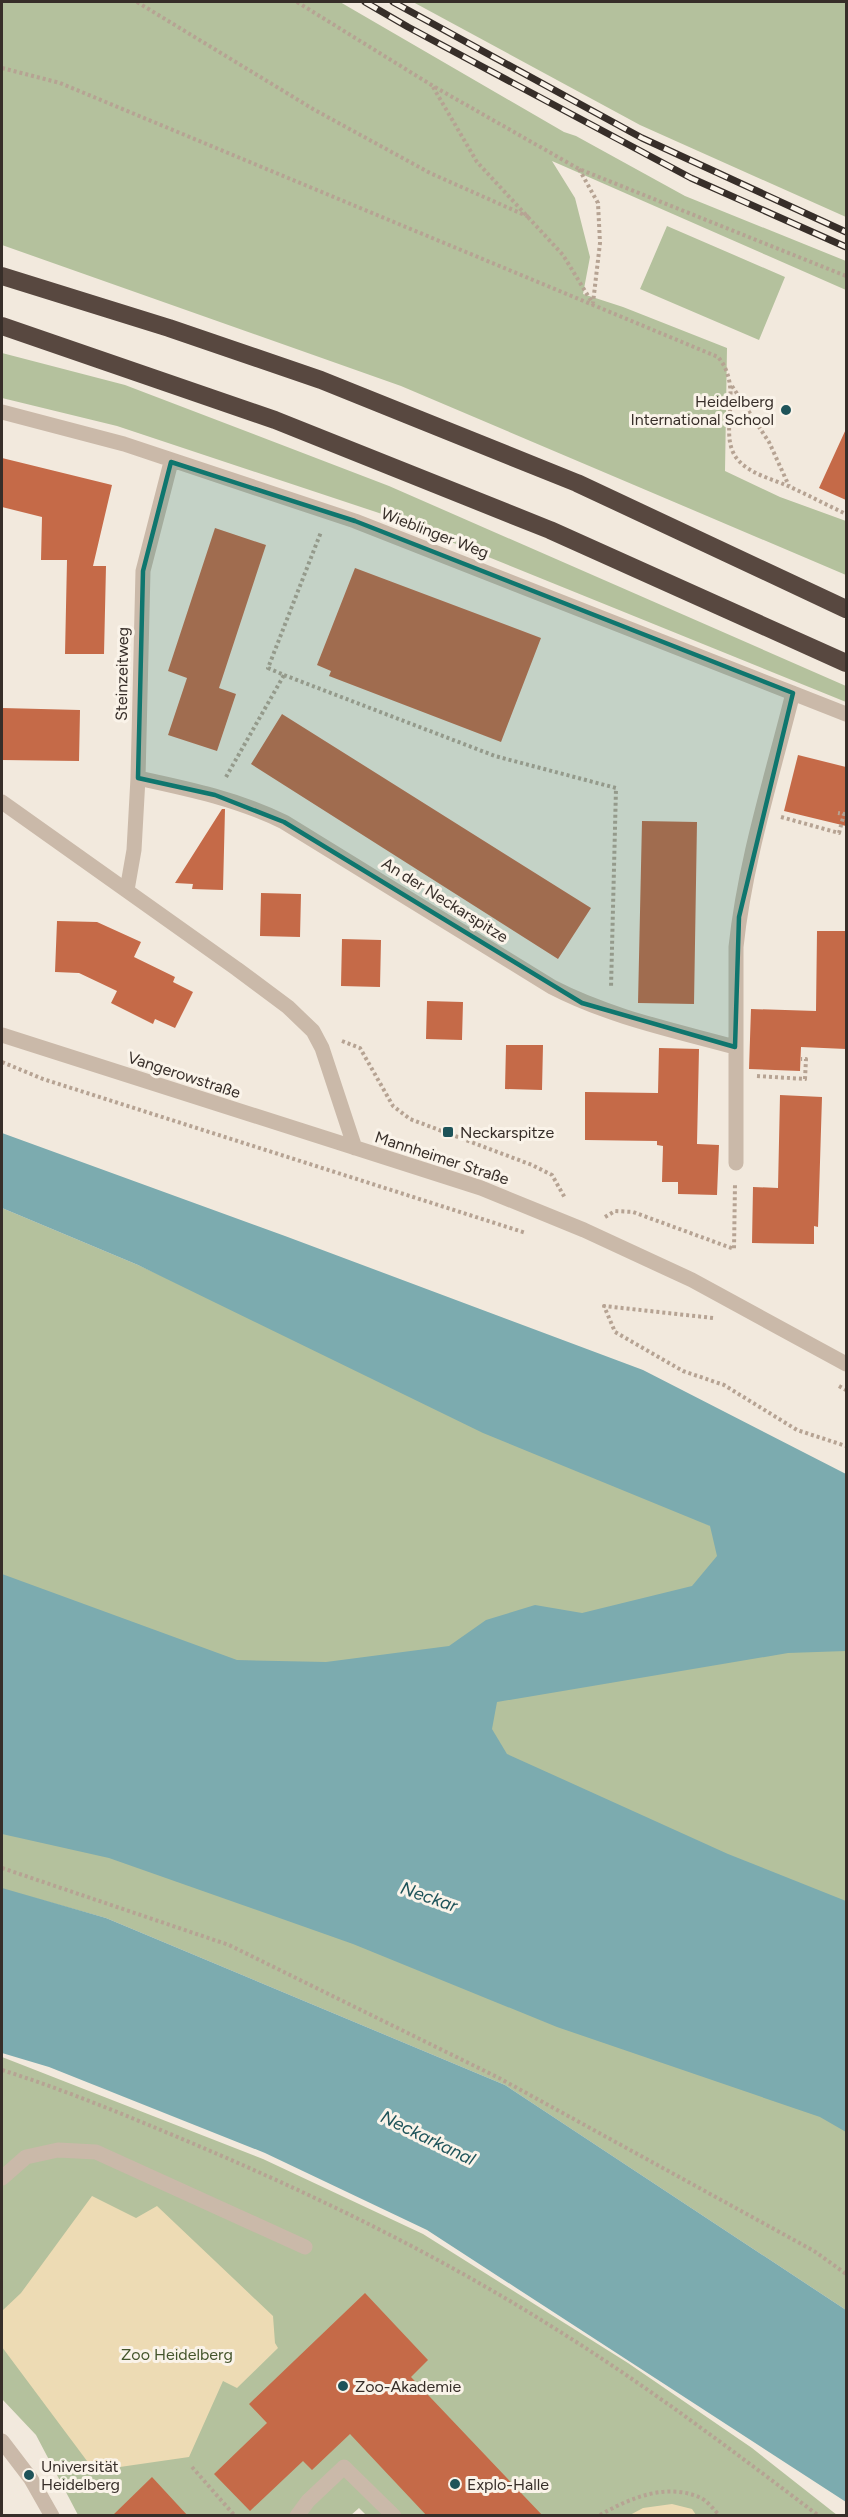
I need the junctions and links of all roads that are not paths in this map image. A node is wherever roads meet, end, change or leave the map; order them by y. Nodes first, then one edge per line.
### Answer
1 (2, 276) edge
2 (2, 326) edge
3 (2, 412) edge
4 (171, 462) junction
5 (846, 609) edge
6 (846, 663) edge
7 (794, 693) junction
8 (846, 714) edge
9 (138, 778) junction
10 (2, 802) edge
11 (127, 890) junction
12 (2, 1035) edge
13 (735, 1047) junction
14 (355, 1148) junction
15 (736, 1163) road end
16 (846, 1365) edge
17 (2, 2178) edge
18 (305, 2247) dead end
19 (2, 2441) edge
20 (52, 2516) edge
21 (297, 2516) edge
22 (394, 2516) edge

1 - 5 highway
2 - 6 highway
3 - 4 street, Wieblinger Weg
4 - 7 street, Wieblinger Weg
4 - 9 street, Steinzeitweg
7 - 8 street, Wieblinger Weg
7 - 13 street
9 - 11 street, Steinzeitweg
9 - 13 street, An der Neckarspitze
10 - 11 street, Mannheimer Straße
11 - 14 street, Mannheimer Straße
12 - 14 street, Vangerowstraße
13 - 15 street
14 - 16 street, Mannheimer Straße
17 - 18 street
19 - 20 street
21 - 22 street

